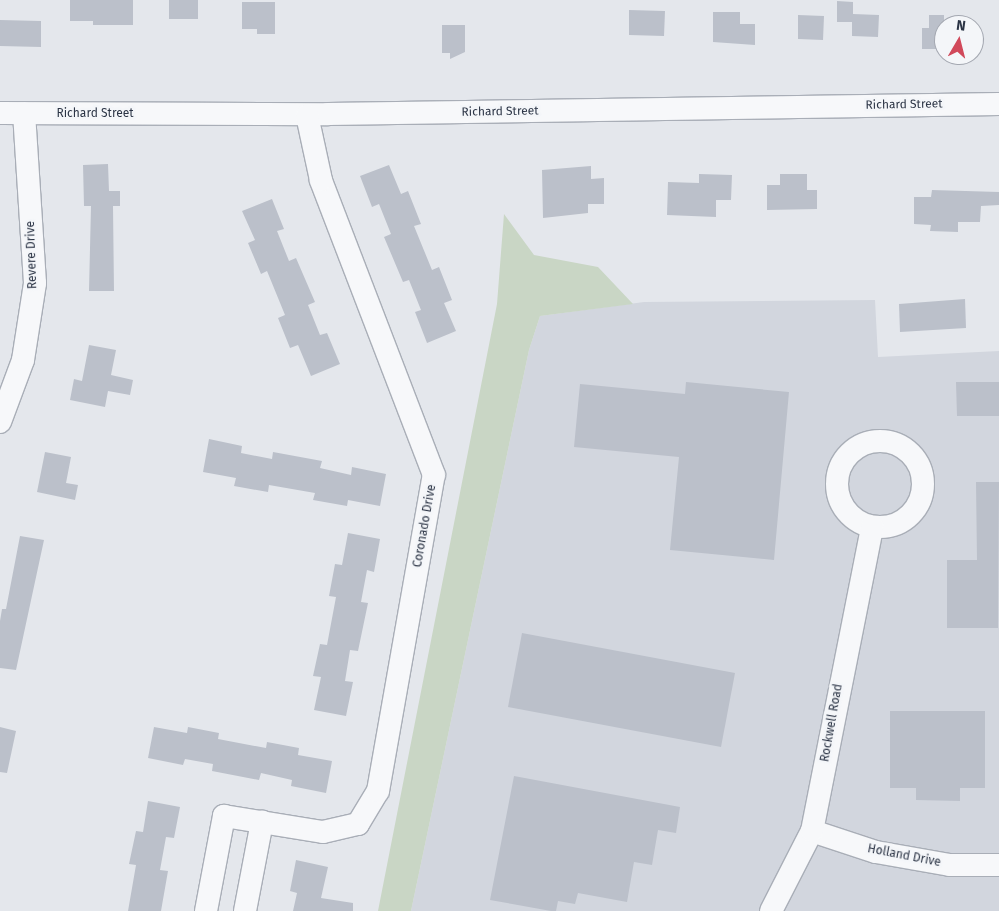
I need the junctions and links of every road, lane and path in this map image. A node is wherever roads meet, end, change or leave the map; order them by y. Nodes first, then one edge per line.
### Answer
1 (999, 104) edge
2 (0, 113) edge
3 (24, 113) junction
4 (307, 114) junction
5 (0, 422) edge
6 (872, 527) dead end
7 (262, 822) junction
8 (812, 831) junction
9 (999, 865) edge
10 (206, 911) edge
11 (245, 911) edge
12 (772, 911) edge

1 - 4 street, Richard Street
2 - 3 street, Richard Street
3 - 4 street, Richard Street
3 - 5 street, Revere Drive
4 - 7 street, Coronado Drive
6 - 8 street, Rockwell Road
7 - 10 street, Coronado Drive
7 - 11 street
8 - 9 street, Holland Drive
8 - 12 street, Rockwell Road

